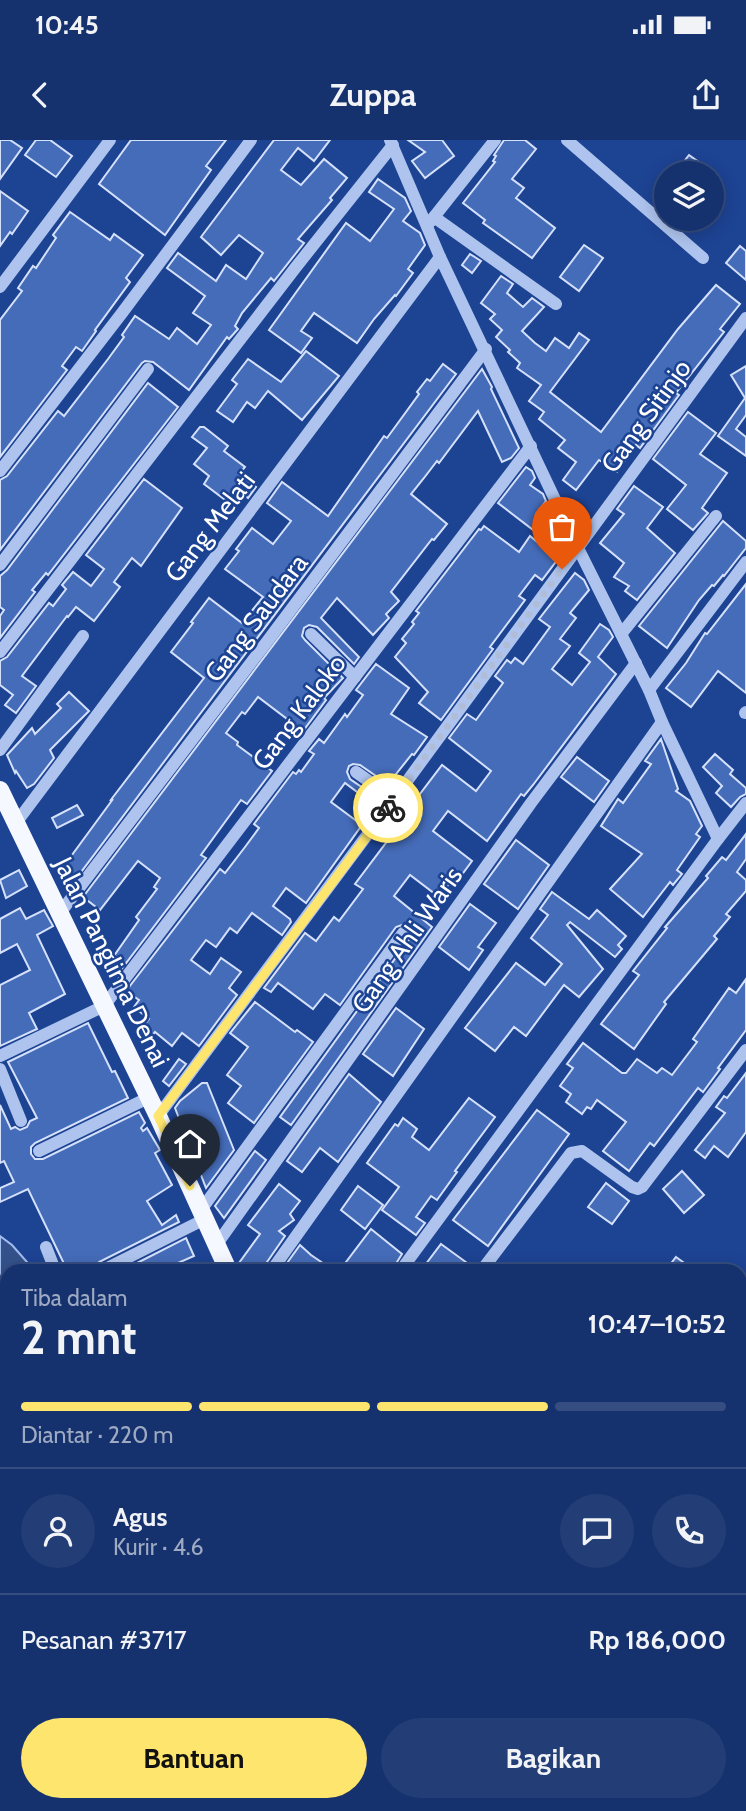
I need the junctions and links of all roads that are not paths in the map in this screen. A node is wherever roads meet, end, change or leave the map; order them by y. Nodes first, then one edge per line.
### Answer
1 (110, 140) edge
2 (251, 140) edge
3 (495, 140) edge
4 (567, 140) edge
5 (391, 143) edge
6 (431, 221) junction
7 (440, 257) junction
8 (703, 258) dead end
9 (0, 287) edge
10 (556, 304) dead end
11 (746, 318) edge
12 (486, 349) junction
13 (148, 369) dead end
14 (531, 446) junction
15 (0, 471) edge
16 (716, 516) dead end
17 (578, 548) junction
18 (746, 562) edge
19 (0, 565) edge
20 (622, 633) junction
21 (311, 634) dead end
22 (83, 636) dead end
23 (0, 652) edge
24 (636, 663) junction
25 (355, 677) junction
26 (649, 690) junction
27 (662, 722) junction
28 (0, 750) edge
29 (356, 772) dead end
30 (0, 790) edge
31 (394, 799) junction
32 (746, 803) edge
33 (16, 824) junction
34 (718, 839) junction
35 (60, 913) junction
36 (403, 933) dead end
37 (104, 1006) junction
38 (746, 1050) edge
39 (0, 1056) edge
40 (0, 1069) edge
41 (148, 1098) junction
42 (158, 1116) junction
43 (21, 1122) dead end
44 (40, 1151) dead end
45 (203, 1214) junction
46 (217, 1244) junction
47 (46, 1247) dead end
48 (53, 1264) edge
49 (114, 1264) edge
50 (226, 1264) edge
51 (276, 1264) edge
52 (405, 1264) edge
53 (487, 1264) edge

1 - 9 street
2 - 15 street
3 - 6 street
4 - 8 street
5 - 6 street
5 - 23 street
6 - 7 street
6 - 10 street
7 - 12 street
7 - 33 street, Gang Melati
11 - 17 street, Gang Sitinjo
12 - 14 street
12 - 35 street, Gang Saudara
13 - 19 street
14 - 17 street
14 - 25 street, Gang Kaloko
16 - 20 street
17 - 20 street
17 - 31 street, Gang Sitinjo
18 - 26 street
20 - 24 street
21 - 25 street
22 - 28 street
24 - 26 street
24 - 46 street, Gang Ahli Waris
25 - 37 street, Gang Kaloko
26 - 27 street
27 - 34 street
27 - 51 street
29 - 31 street
30 - 33 main road, Jalan Panglima Denai
31 - 42 street, Gang Sitinjo
32 - 34 street
33 - 35 main road, Jalan Panglima Denai
34 - 52 street
35 - 37 main road, Jalan Panglima Denai
36 - 45 street
37 - 39 street
37 - 41 main road, Jalan Panglima Denai
38 - 53 street
40 - 43 street
41 - 42 main road, Jalan Panglima Denai
41 - 44 street
42 - 45 main road, Jalan Panglima Denai
45 - 46 main road, Jalan Panglima Denai
45 - 49 street
46 - 50 main road, Jalan Panglima Denai
47 - 48 street

